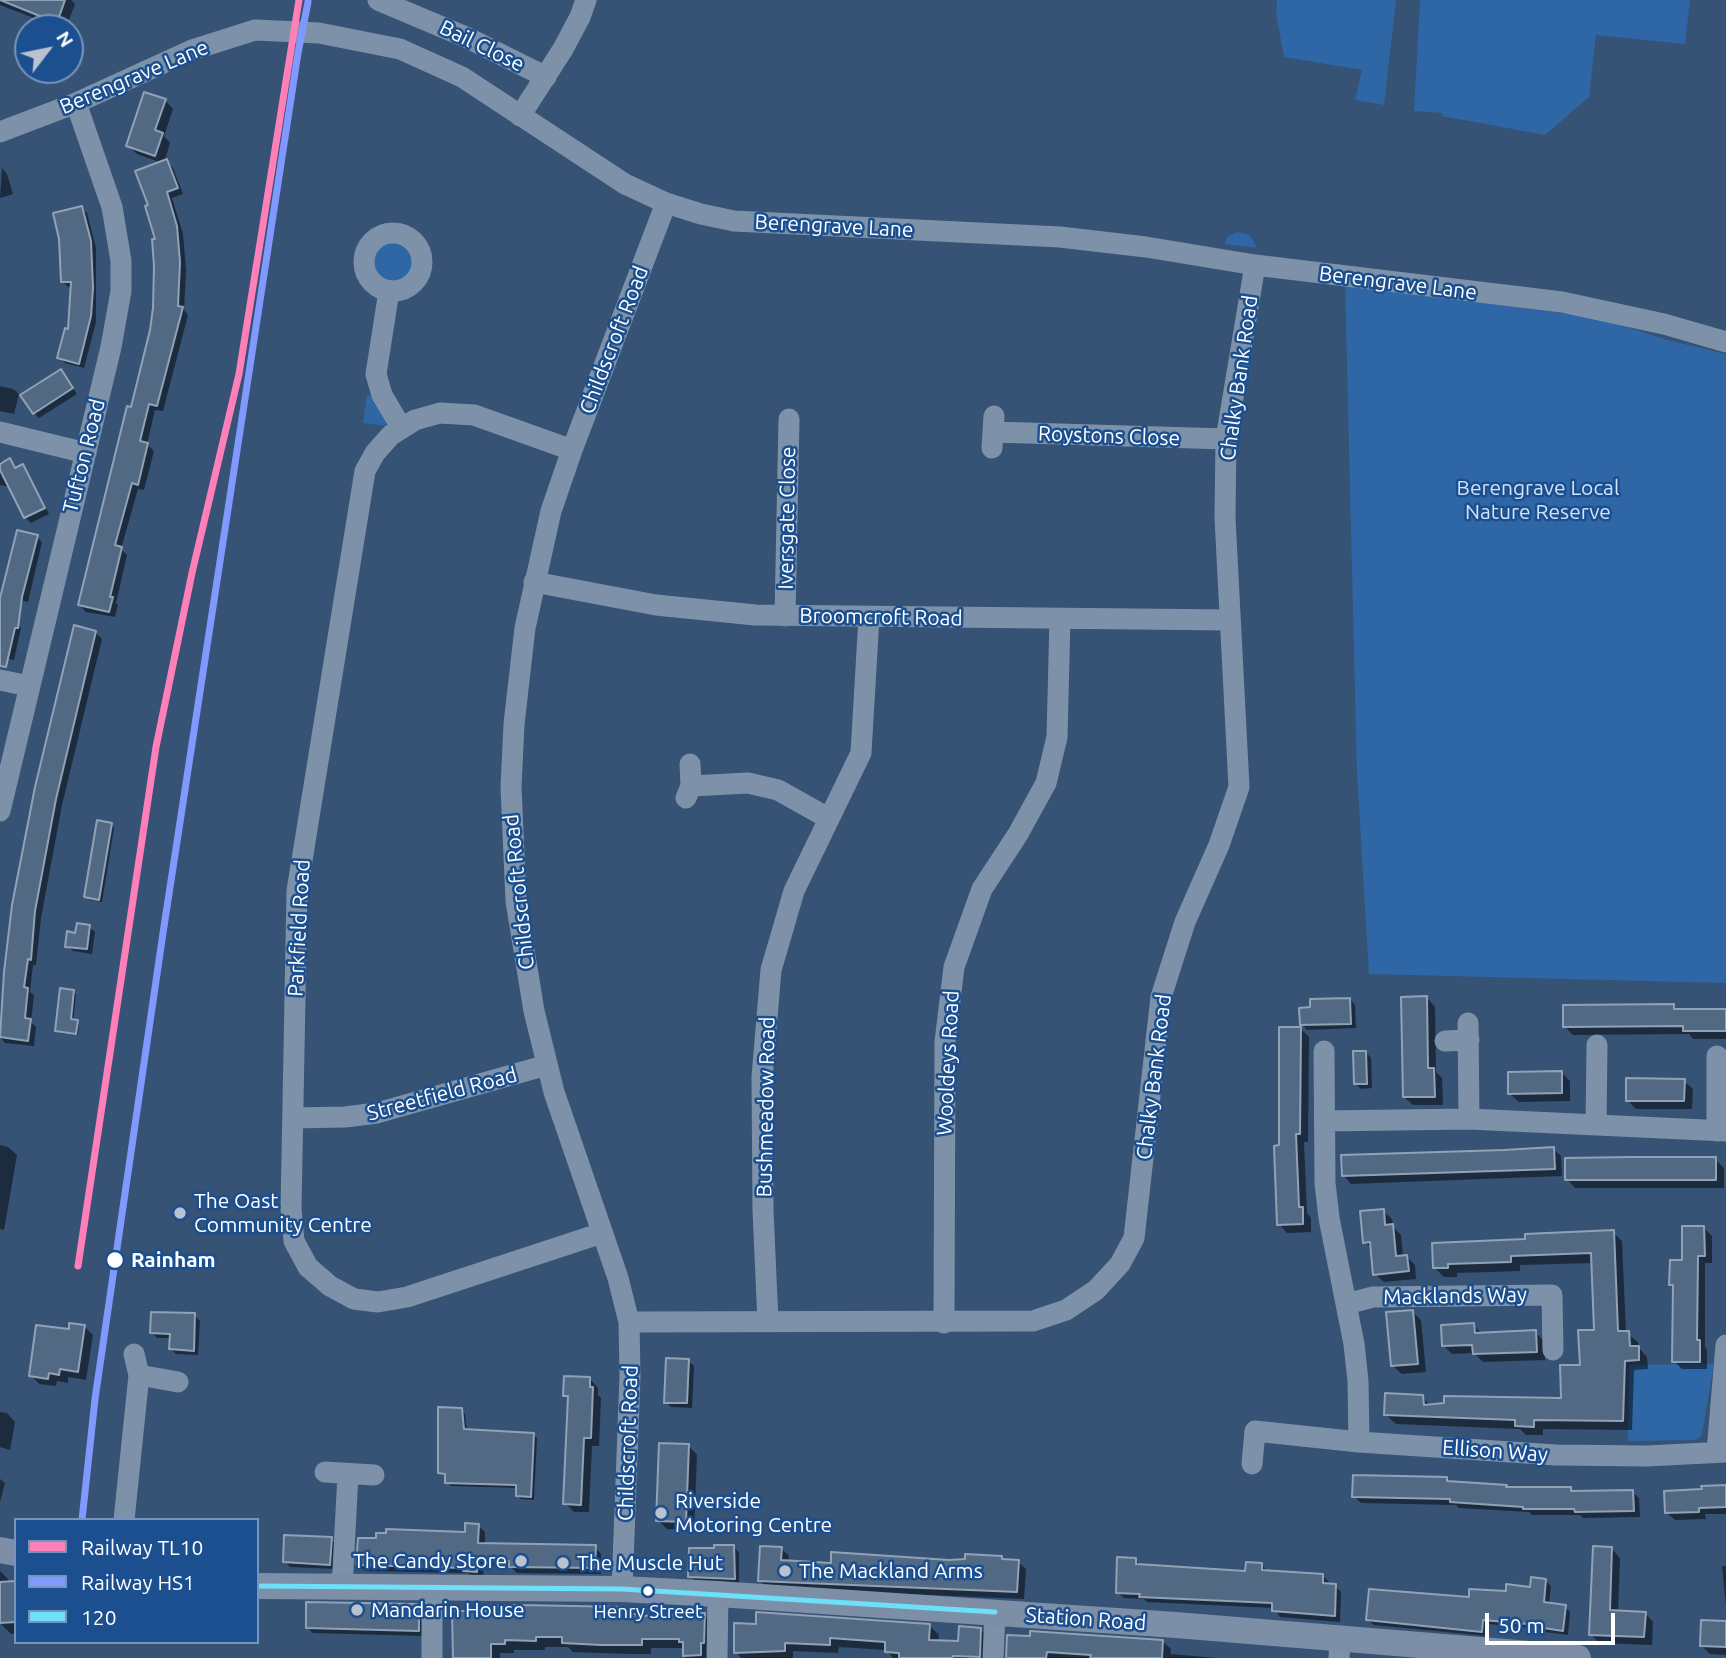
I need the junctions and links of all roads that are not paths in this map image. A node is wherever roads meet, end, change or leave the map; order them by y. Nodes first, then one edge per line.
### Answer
1 (378, 0) edge
2 (586, 0) edge
3 (546, 77) junction
4 (76, 103) junction
5 (520, 116) junction
6 (0, 132) edge
7 (666, 203) junction
8 (1255, 265) junction
9 (389, 291) dead end
10 (1726, 342) edge
11 (790, 419) dead end
12 (401, 427) junction
13 (0, 432) edge
14 (993, 432) dead end
15 (1226, 439) junction
16 (572, 450) junction
17 (86, 453) junction
18 (534, 582) junction
19 (785, 616) junction
20 (869, 617) junction
21 (1059, 619) junction
22 (1230, 620) junction
23 (0, 680) edge
24 (29, 686) junction
25 (690, 764) dead end
26 (0, 811) edge
27 (828, 818) junction
28 (1445, 1041) dead end
29 (1597, 1045) dead end
30 (1324, 1051) dead end
31 (1717, 1056) dead end
32 (547, 1065) junction
33 (294, 1118) junction
34 (1469, 1119) junction
35 (1325, 1121) junction
36 (1596, 1125) junction
37 (1722, 1131) edge
38 (603, 1233) junction
39 (1346, 1304) junction
40 (629, 1322) junction
41 (768, 1322) junction
42 (944, 1323) junction
43 (1726, 1345) edge
44 (1553, 1350) dead end
45 (178, 1382) dead end
46 (1359, 1442) junction
47 (1721, 1452) edge
48 (1252, 1464) dead end
49 (325, 1472) dead end
50 (348, 1474) junction
51 (374, 1475) dead end
52 (124, 1518) edge
53 (259, 1586) edge
54 (342, 1588) junction
55 (432, 1589) junction
56 (622, 1589) junction
57 (718, 1594) junction
58 (995, 1612) junction
59 (1340, 1649) edge
60 (432, 1658) edge
61 (717, 1658) edge
62 (993, 1658) edge
63 (1578, 1658) edge

1 - 3 street, Bail Close
2 - 3 street
3 - 5 street
4 - 5 street, Berengrave Lane
4 - 6 street, Berengrave Lane
4 - 17 street, Tufton Road
5 - 7 street, Berengrave Lane
7 - 8 street, Berengrave Lane
7 - 16 street, Childscroft Road
8 - 10 street, Berengrave Lane
8 - 15 street, Chalky Bank Road
9 - 12 street
11 - 19 street, Iversgate Close
12 - 16 street, Parkfield Road
12 - 33 street, Parkfield Road
13 - 17 street
14 - 15 street, Roystons Close
15 - 22 street, Chalky Bank Road
16 - 18 street, Childscroft Road
17 - 24 street, Tufton Road
18 - 19 street, Broomcroft Road
18 - 32 street, Childscroft Road
19 - 20 street, Broomcroft Road
20 - 21 street, Broomcroft Road
20 - 27 street, Bushmeadow Road
21 - 22 street, Broomcroft Road
21 - 42 street, Wooldeys Road
22 - 42 street, Chalky Bank Road
23 - 24 street
24 - 26 street, Tufton Road
25 - 27 street
27 - 41 street, Bushmeadow Road
28 - 34 street
29 - 36 street
30 - 35 street
31 - 37 street
32 - 33 street, Streetfield Road
32 - 38 street, Childscroft Road
33 - 38 street, Parkfield Road
34 - 35 street
34 - 36 street
35 - 39 street
36 - 37 street
38 - 40 street, Childscroft Road
39 - 44 street, Macklands Way
39 - 46 street
40 - 41 street, Chalky Bank Road
40 - 56 street, Childscroft Road
41 - 42 street, Chalky Bank Road
43 - 47 street
45 - 52 street
46 - 47 street, Ellison Way
46 - 48 street, Ellison Way
49 - 50 street
50 - 51 street
50 - 54 street
53 - 54 main road, Station Road
54 - 55 main road, Station Road
55 - 56 main road, Station Road
55 - 60 street
56 - 57 main road, Station Road
57 - 58 main road, Station Road
57 - 61 street
58 - 59 main road, Station Road
58 - 62 street
59 - 63 main road, Station Road

